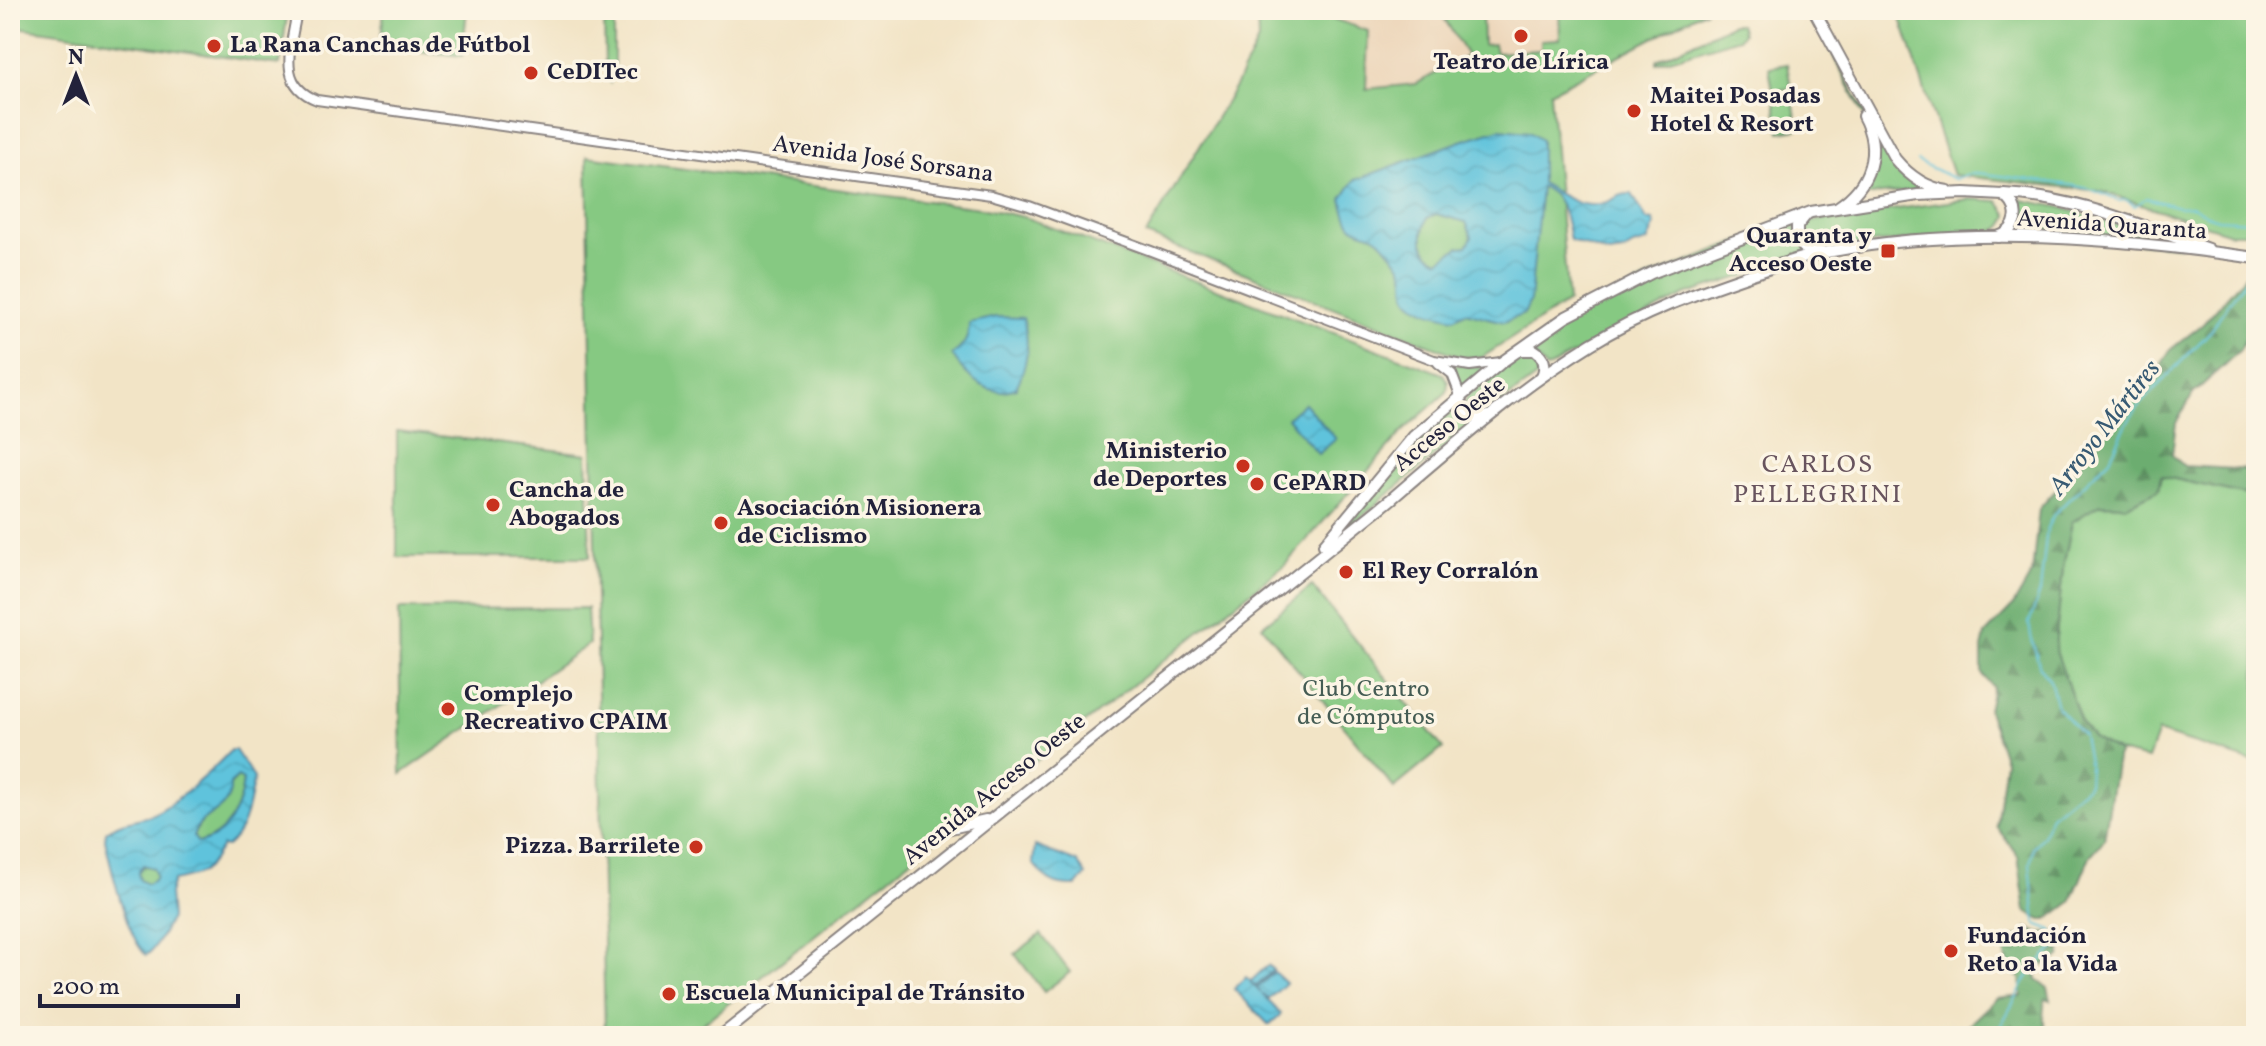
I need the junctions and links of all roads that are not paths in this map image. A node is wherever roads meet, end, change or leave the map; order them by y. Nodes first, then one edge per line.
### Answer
1 (297, 10) edge
2 (1811, 10) edge
3 (1965, 193) junction
4 (1994, 193) junction
5 (1838, 207) junction
6 (1811, 212) junction
7 (1994, 237) junction
8 (1826, 252) junction
9 (2227, 255) junction
10 (2252, 258) edge
11 (1518, 351) junction
12 (1434, 360) junction
13 (1502, 362) junction
14 (1541, 377) junction
15 (1460, 395) junction
16 (1490, 414) junction
17 (1294, 575) junction
18 (992, 818) junction
19 (946, 829) dead end
20 (721, 1036) edge

1 - 12 street, Avenida José Sorsana
2 - 3 main road
2 - 5 main road
3 - 4 main road, Avenida Quaranta
3 - 5 main road, Acceso Oeste
4 - 7 main road
4 - 9 main road, Avenida Quaranta
5 - 6 main road, Acceso Oeste
6 - 8 main road
6 - 11 main road, Acceso Oeste
7 - 8 main road, Acceso Oeste
7 - 9 main road, Avenida Quaranta
8 - 14 main road, Acceso Oeste
9 - 10 main road, Avenida Quaranta
11 - 13 main road, Acceso Oeste
11 - 14 main road
12 - 13 street, Avenida José Sorsana
12 - 15 street
13 - 15 main road, Acceso Oeste
14 - 16 main road, Acceso Oeste
15 - 16 main road
15 - 17 main road, Acceso Oeste
16 - 17 main road, Acceso Oeste
17 - 18 main road, Avenida Acceso Oeste
18 - 19 main road
18 - 20 main road, Avenida Acceso Oeste

